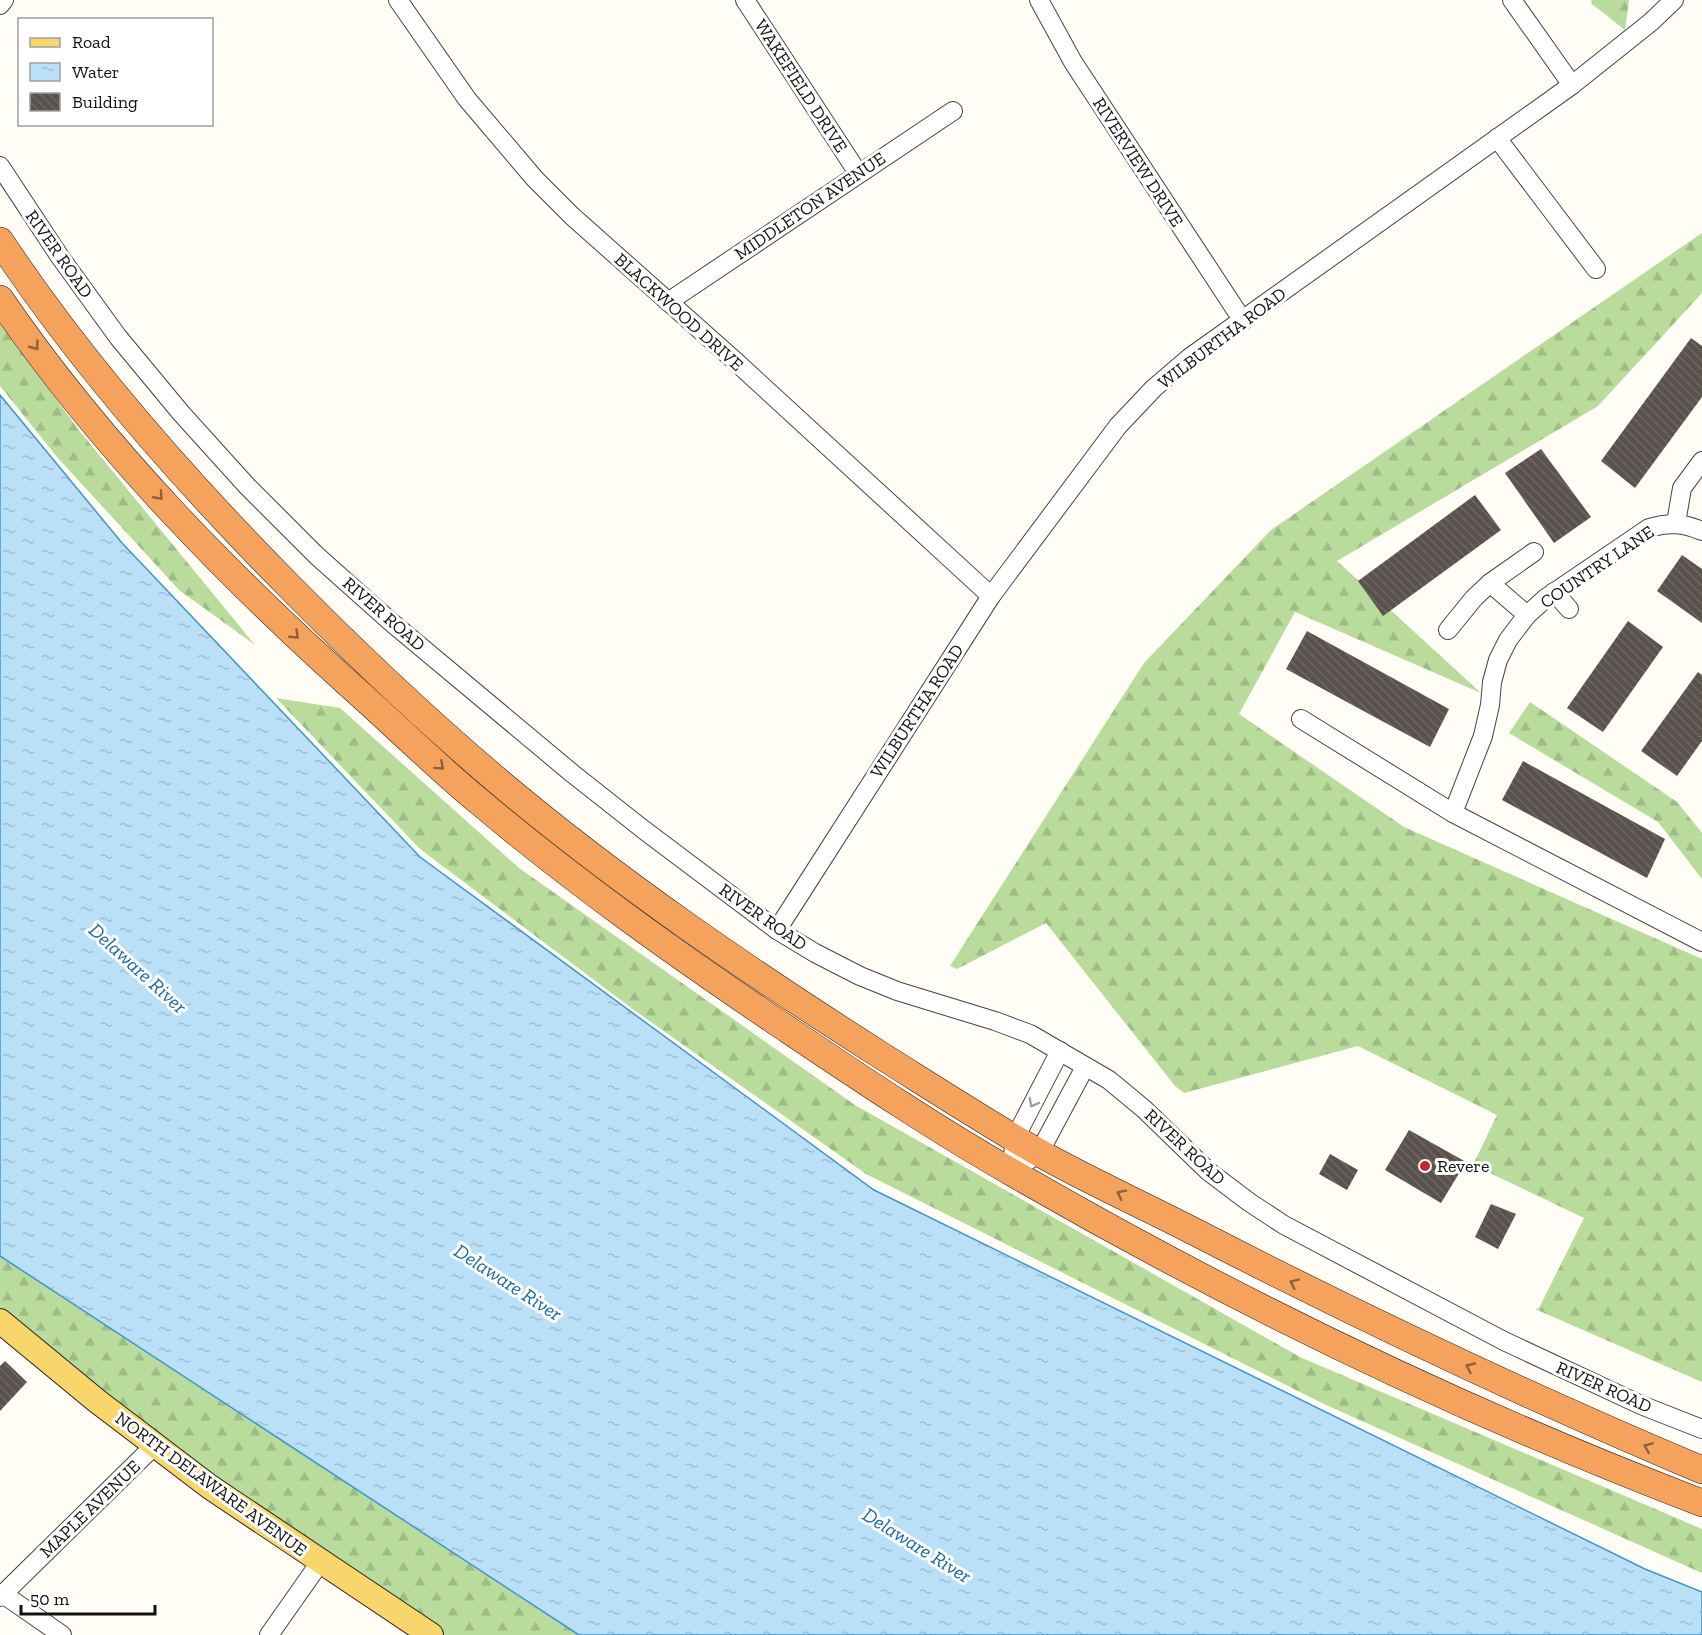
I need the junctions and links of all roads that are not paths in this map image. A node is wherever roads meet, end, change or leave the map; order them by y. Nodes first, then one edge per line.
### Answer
1 (4, 0) edge
2 (398, 0) edge
3 (744, 0) edge
4 (1040, 0) edge
5 (1512, 0) edge
6 (1674, 0) edge
7 (0, 5) edge
8 (1572, 85) junction
9 (953, 111) dead end
10 (1497, 138) junction
11 (0, 166) edge
12 (858, 173) junction
13 (0, 241) edge
14 (1596, 269) dead end
15 (0, 299) edge
16 (668, 302) junction
17 (1243, 321) junction
18 (1702, 461) edge
19 (1676, 523) junction
20 (1702, 531) edge
21 (1534, 552) dead end
22 (1490, 583) junction
23 (1554, 592) junction
24 (991, 596) junction
25 (1569, 609) dead end
26 (1527, 615) junction
27 (1448, 630) dead end
28 (1301, 719) dead end
29 (1453, 813) junction
30 (777, 930) junction
31 (1702, 942) edge
32 (1060, 1051) junction
33 (1085, 1067) junction
34 (1015, 1138) junction
35 (1039, 1153) junction
36 (1011, 1172) junction
37 (0, 1321) edge
38 (1702, 1429) edge
39 (154, 1446) junction
40 (1702, 1470) edge
41 (1702, 1503) edge
42 (321, 1562) junction
43 (2, 1596) edge
44 (62, 1635) edge
45 (269, 1635) edge
46 (431, 1635) edge

1 - 7 street
2 - 16 street, BLACKWOOD DRIVE
3 - 12 street, WAKEFIELD DRIVE
4 - 17 street, RIVERVIEW DRIVE
5 - 8 street
6 - 8 street, WILBURTHA ROAD
8 - 10 street, WILBURTHA ROAD
9 - 12 street, MIDDLETON AVENUE
10 - 14 street
10 - 17 street, WILBURTHA ROAD
11 - 30 street, RIVER ROAD
12 - 16 street, MIDDLETON AVENUE
13 - 34 highway, RIVER ROAD
15 -> 36 highway
16 - 24 street, BLACKWOOD DRIVE
17 - 24 street, WILBURTHA ROAD
18 - 19 street
19 - 20 street, COUNTRY LANE
19 - 23 street, COUNTRY LANE
21 - 22 street
22 - 26 street
22 - 27 street
23 - 25 street
23 - 26 street, COUNTRY LANE
24 - 30 street, WILBURTHA ROAD
26 - 29 street, COUNTRY LANE
28 - 29 street
29 - 31 street
30 - 32 street, RIVER ROAD
32 - 33 street, RIVER ROAD
32 -> 34 street
33 - 35 street
33 - 38 street, RIVER ROAD
34 - 35 highway, RIVER ROAD
34 - 36 street
35 - 36 street
40 -> 35 highway, RIVER ROAD
36 - 41 highway
37 - 39 main road, NORTH DELAWARE AVENUE
39 - 42 main road, NORTH DELAWARE AVENUE
39 - 43 street, MAPLE AVENUE
42 - 45 street
42 - 46 main road, NORTH DELAWARE AVENUE
43 - 44 street

